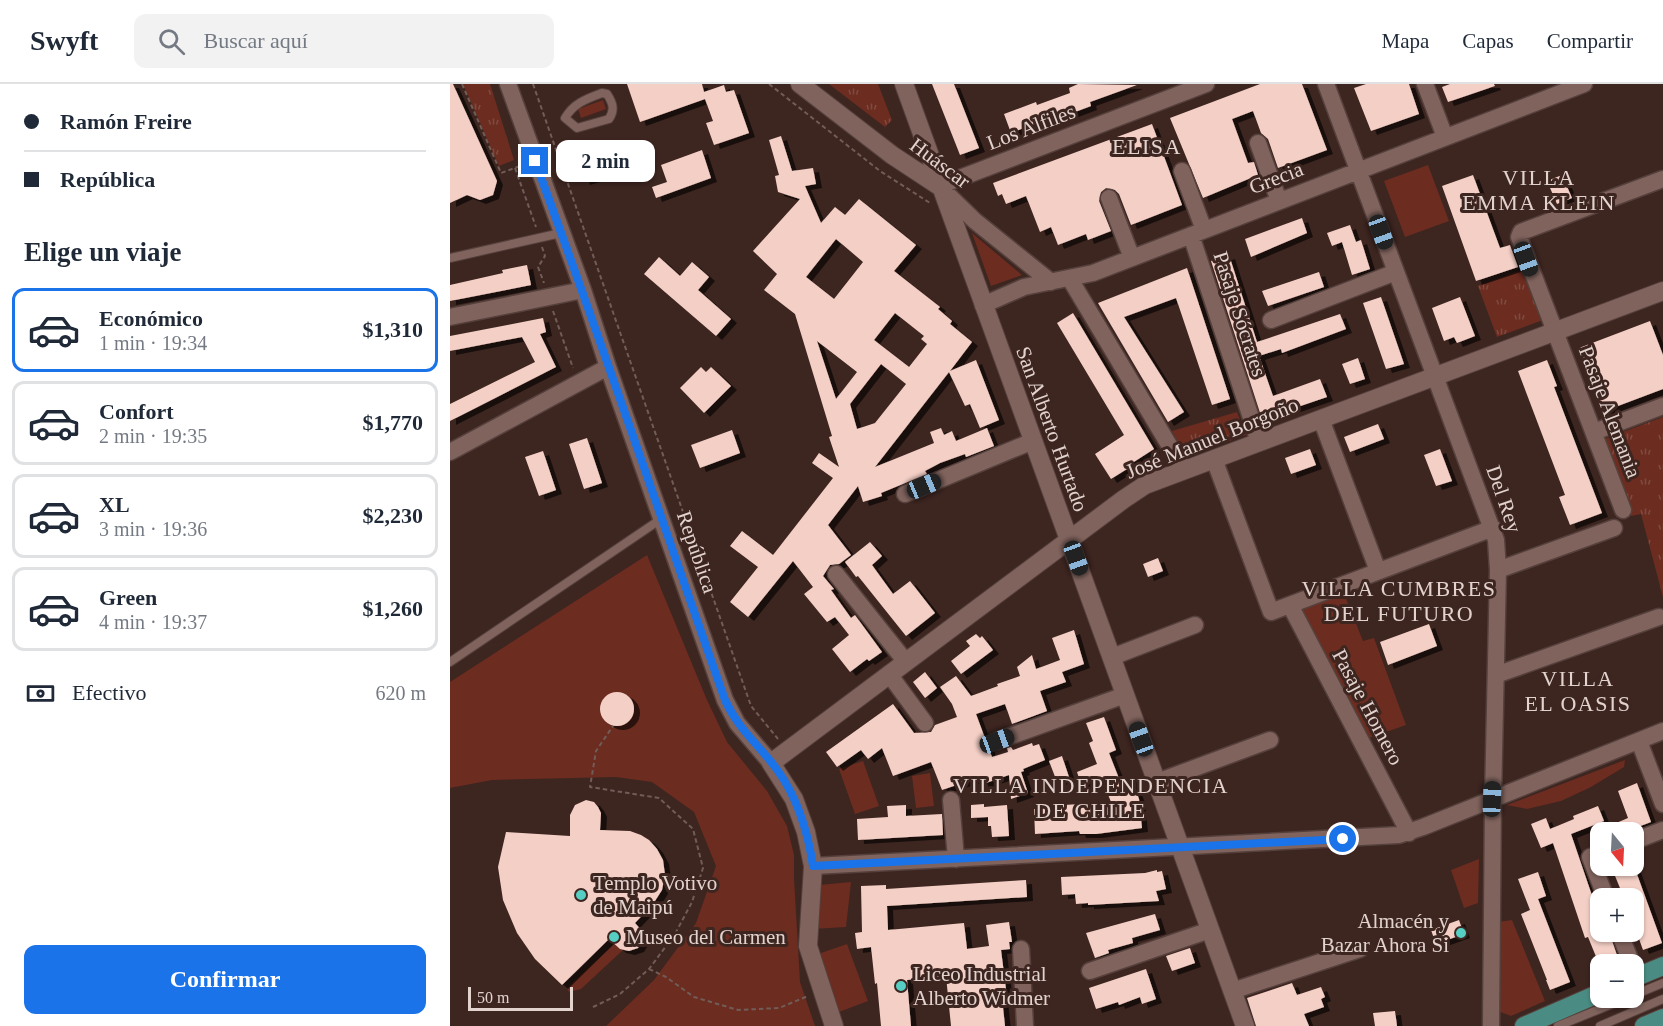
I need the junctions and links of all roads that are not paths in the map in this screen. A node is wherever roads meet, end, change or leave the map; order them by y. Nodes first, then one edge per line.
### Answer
1 (508, 84) edge
2 (800, 84) edge
3 (904, 84) edge
4 (1206, 84) edge
5 (1326, 84) edge
6 (1425, 84) edge
7 (1580, 85) edge
8 (565, 118) joint
9 (1445, 137) junction
10 (1258, 143) dead end
11 (1358, 170) junction
12 (1182, 171) dead end
13 (1663, 179) edge
14 (939, 186) junction
15 (1109, 198) dead end
16 (1280, 201) junction
17 (1198, 232) junction
18 (561, 233) junction
19 (450, 258) edge
20 (1132, 258) junction
21 (1396, 272) junction
22 (1070, 279) junction
23 (1051, 282) junction
24 (583, 291) junction
25 (1663, 291) edge
26 (983, 305) junction
27 (450, 316) edge
28 (1271, 320) dead end
29 (1555, 331) junction
30 (608, 367) junction
31 (1434, 376) junction
32 (1663, 406) edge
33 (1321, 419) junction
34 (1594, 432) junction
35 (1033, 441) junction
36 (1259, 442) junction
37 (450, 452) edge
38 (1214, 459) junction
39 (1184, 470) junction
40 (905, 494) dead end
41 (1623, 510) dead end
42 (661, 519) junction
43 (1493, 528) junction
44 (1614, 528) dead end
45 (1069, 540) junction
46 (1498, 570) junction
47 (1378, 572) junction
48 (836, 574) dead end
49 (1290, 605) junction
50 (1659, 617) dead end
51 (1195, 625) dead end
52 (1112, 657) junction
53 (450, 662) edge
54 (906, 662) junction
55 (889, 674) junction
56 (1496, 675) junction
57 (1125, 695) junction
58 (925, 723) dead end
59 (1663, 731) edge
60 (1270, 740) dead end
61 (997, 741) dead end
62 (1639, 741) junction
63 (771, 763) junction
64 (1157, 782) junction
65 (1492, 799) junction
66 (951, 800) dead end
67 (1663, 804) edge
68 (1663, 830) edge
69 (1409, 832) junction
70 (1644, 837) edge
71 (1179, 847) junction
72 (956, 859) junction
73 (813, 866) junction
74 (1210, 930) junction
75 (1021, 949) dead end
76 (1360, 949) dead end
77 (1663, 966) edge
78 (1090, 970) dead end
79 (1644, 973) edge
80 (1644, 979) edge
81 (1663, 983) edge
82 (1232, 991) junction
83 (1590, 997) edge
84 (1663, 999) edge
85 (1602, 1008) edge
86 (1663, 1018) edge
87 (834, 1026) edge
88 (1025, 1026) edge
89 (1245, 1026) edge
90 (1491, 1026) edge
91 (1524, 1026) edge
92 (1558, 1026) edge
93 (1600, 1026) edge
94 (1644, 1026) edge

1 - 18 street, República
2 - 14 street, Huáscar
3 - 14 street, San Alberto Hurtado
4 - 14 street, Los Alfiles
5 - 11 street, Del Rey
6 - 9 street
7 - 9 street, Grecia
8 - 8 lane
9 - 11 street, Grecia
10 - 16 street
11 - 16 street, Grecia
11 - 21 street, Del Rey
12 - 17 street, Pasaje Sócrates
13 - 29 street, Pasaje Alemania
14 - 23 street, Huáscar
14 - 26 street, San Alberto Hurtado
15 - 20 street
16 - 17 street, Grecia
17 - 20 street, Grecia
17 - 36 street, Pasaje Sócrates
18 - 19 lane
18 - 24 street, República
20 - 22 street, Grecia
21 - 28 street
21 - 31 street, Del Rey
22 - 23 street, Grecia
22 - 39 street
23 - 26 street, Grecia
24 - 27 street
24 - 30 street, República
25 - 29 street, José Manuel Borgoño
26 - 35 street, San Alberto Hurtado
29 - 31 street, José Manuel Borgoño
29 - 34 street, Pasaje Alemania
30 - 37 street
30 - 42 street, República
31 - 33 street, José Manuel Borgoño
31 - 43 street, Del Rey
32 - 34 street
33 - 36 street, José Manuel Borgoño
33 - 47 street
34 - 41 street, Pasaje Alemania
35 - 40 street
35 - 45 street, San Alberto Hurtado
36 - 38 street, José Manuel Borgoño
38 - 39 street, José Manuel Borgoño
38 - 49 street
39 - 45 street, José Manuel Borgoño
42 - 53 lane
42 - 63 street, República
43 - 46 street, Del Rey
43 - 47 street
44 - 46 street
45 - 52 street, San Alberto Hurtado
45 - 54 street, José Manuel Borgoño
46 - 56 street, Del Rey
47 - 49 street
48 - 54 street
49 - 69 street, Pasaje Homero
50 - 56 street
51 - 52 street
52 - 57 street, San Alberto Hurtado
54 - 55 street, José Manuel Borgoño
55 - 58 street
55 - 63 street, José Manuel Borgoño
56 - 65 street, Del Rey
57 - 61 street
57 - 64 street, San Alberto Hurtado
59 - 62 street
60 - 64 street
62 - 65 street
62 - 67 street
63 - 73 street, República
64 - 71 street, San Alberto Hurtado
65 - 69 street
65 - 90 street, Del Rey
66 - 72 street
68 - 70 street
69 - 71 street
71 - 72 street
71 - 74 street, San Alberto Hurtado
72 - 73 street
73 - 87 street, República
74 - 78 street
74 - 82 street, San Alberto Hurtado
75 - 88 street
76 - 82 street
77 - 79 main road
80 - 81 lane
82 - 89 street, San Alberto Hurtado
83 - 91 main road
84 - 93 lane
85 - 92 lane
86 - 94 main road

